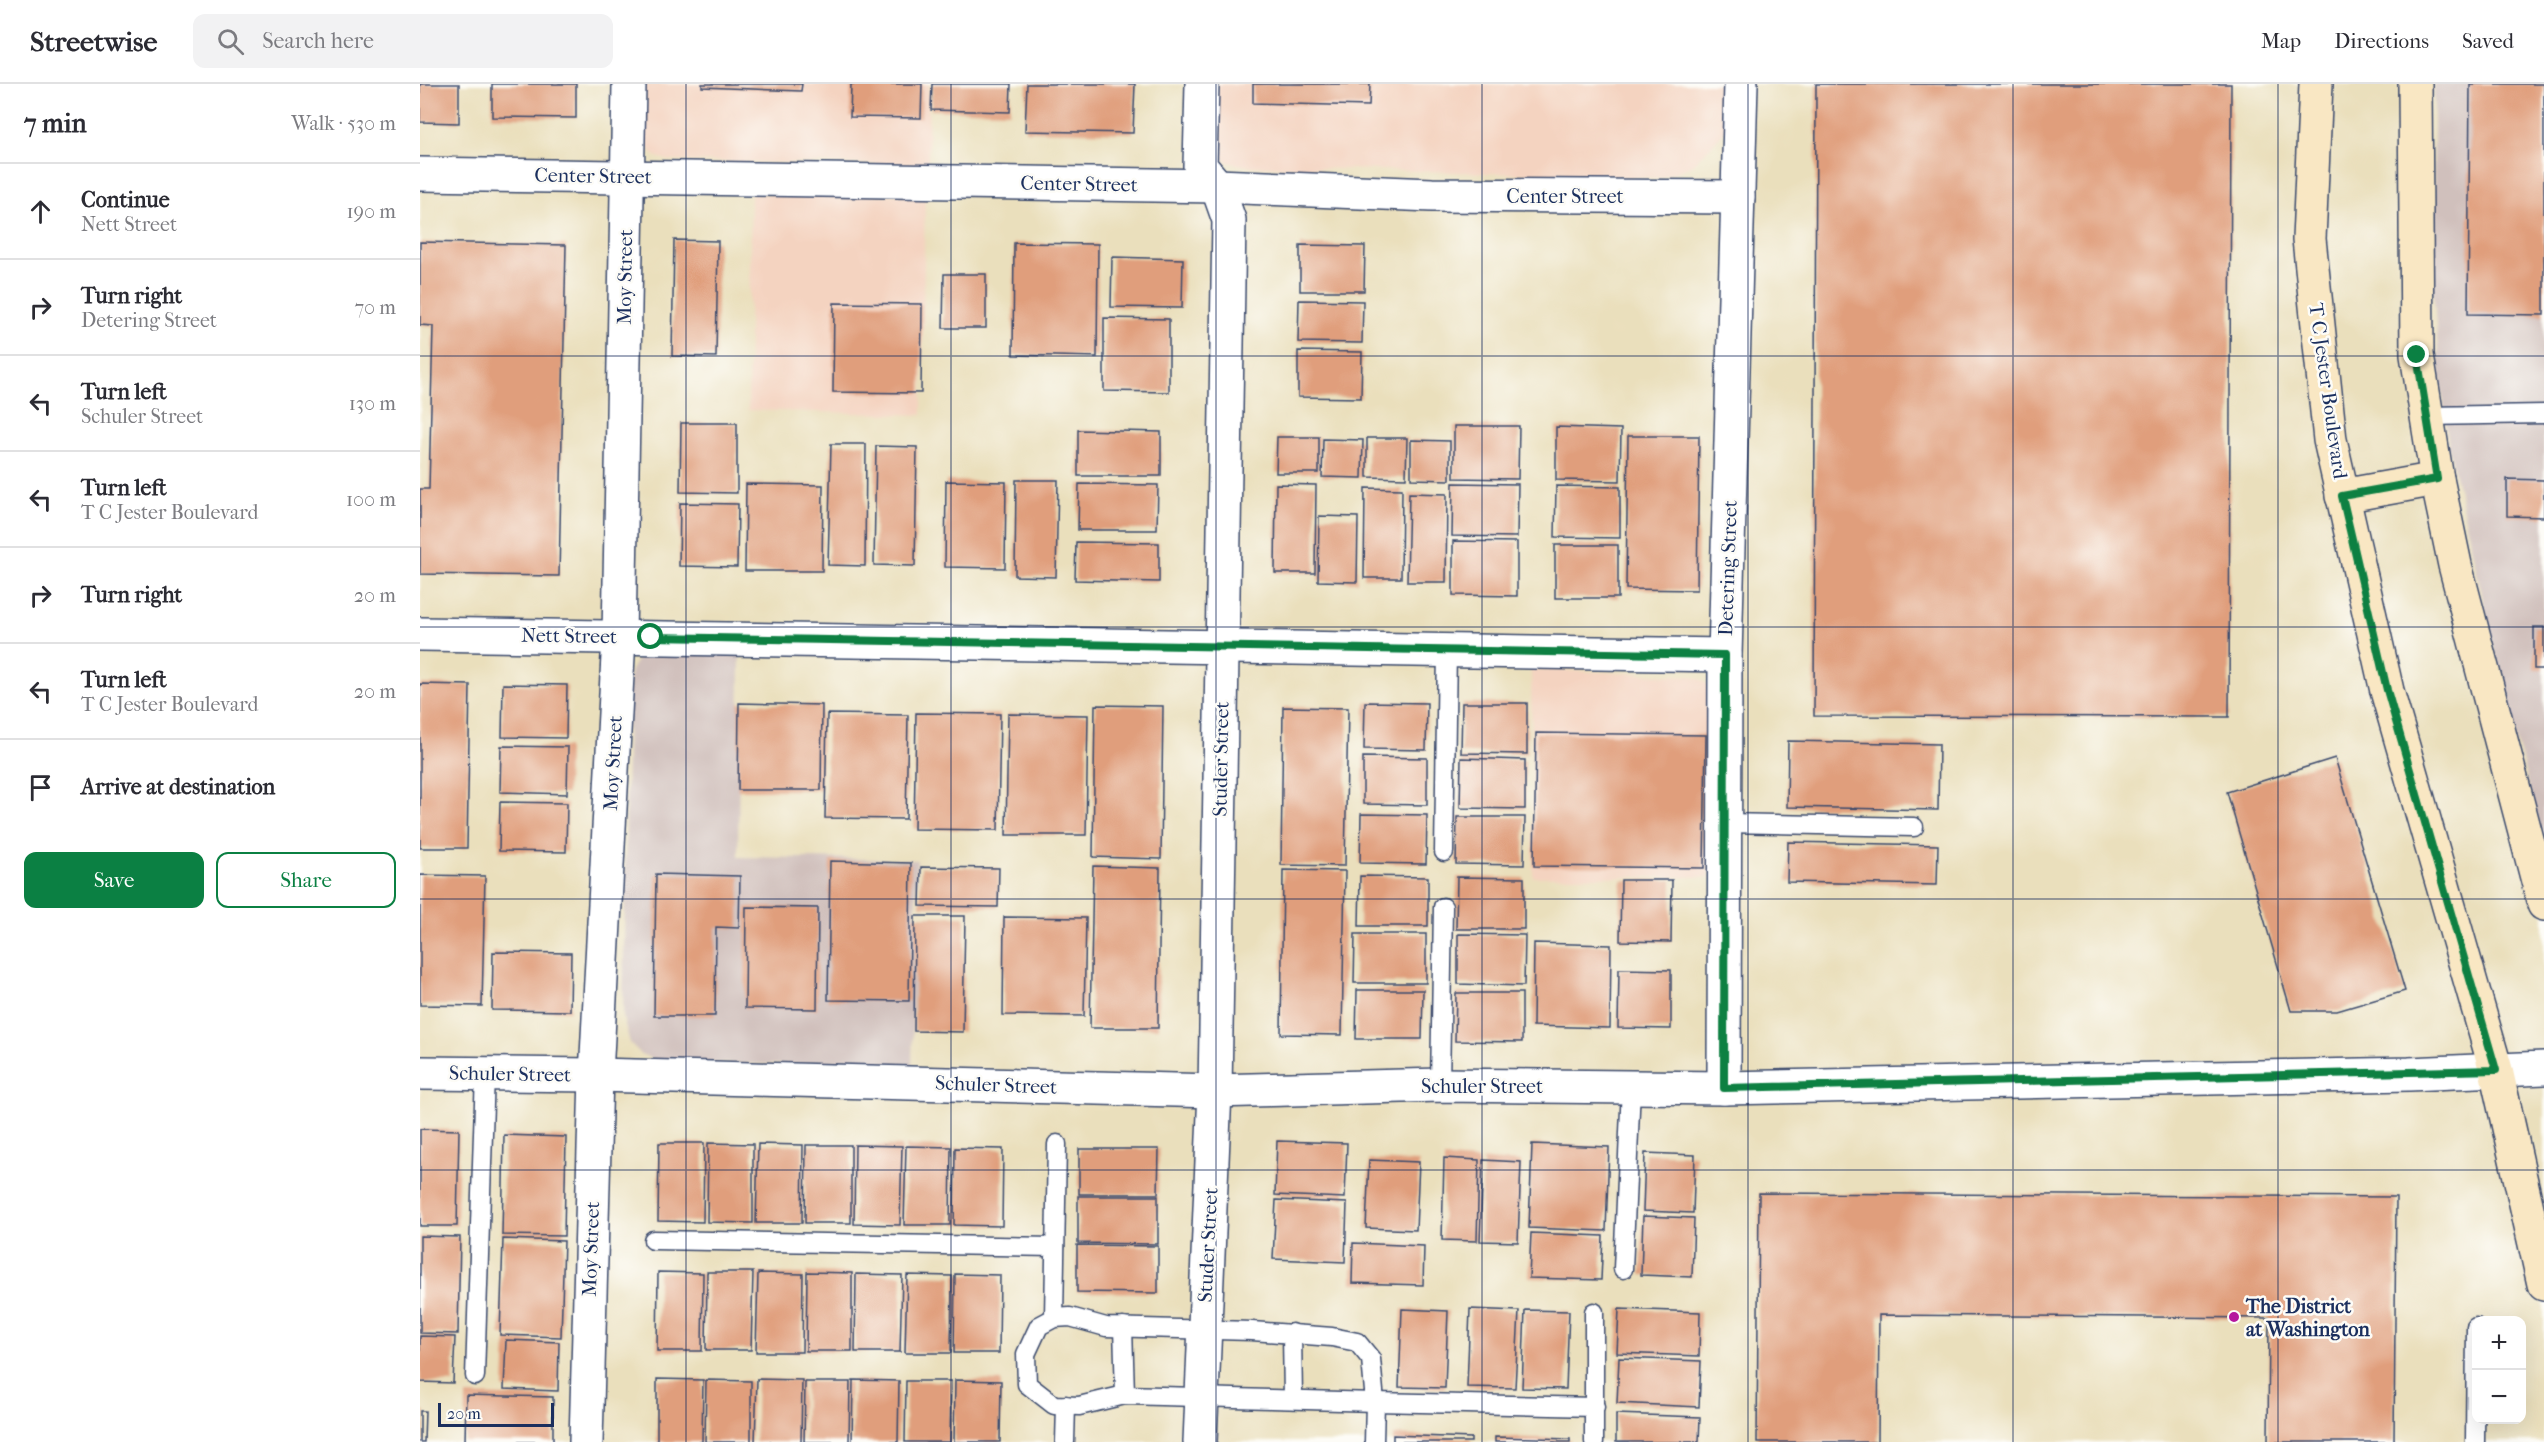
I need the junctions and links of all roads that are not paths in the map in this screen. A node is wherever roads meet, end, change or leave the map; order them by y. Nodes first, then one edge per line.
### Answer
1 (629, 84) edge
2 (1202, 84) edge
3 (1741, 84) edge
4 (2316, 84) edge
5 (2415, 84) edge
6 (420, 174) edge
7 (626, 176) junction
8 (1217, 186) junction
9 (1738, 197) junction
10 (2544, 414) edge
11 (2427, 416) junction
12 (2437, 479) junction
13 (2342, 496) junction
14 (420, 634) edge
15 (619, 637) junction
16 (1223, 645) junction
17 (1447, 650) junction
18 (1725, 655) junction
19 (1725, 824) junction
20 (1914, 827) dead end
21 (1444, 852) dead end
22 (2544, 904) edge
23 (1443, 907) dead end
24 (2544, 1068) edge
25 (2496, 1070) junction
26 (420, 1073) edge
27 (485, 1073) junction
28 (596, 1075) junction
29 (1440, 1085) junction
30 (1630, 1087) junction
31 (1724, 1088) junction
32 (1215, 1091) junction
33 (1057, 1144) dead end
34 (652, 1240) dead end
35 (1055, 1247) junction
36 (1623, 1269) dead end
37 (2544, 1284) edge
38 (1594, 1312) dead end
39 (1054, 1318) junction
40 (1123, 1327) junction
41 (1204, 1329) junction
42 (1292, 1334) junction
43 (2476, 1370) edge
44 (475, 1376) dead end
45 (1125, 1395) junction
46 (1200, 1396) junction
47 (1293, 1399) junction
48 (1375, 1402) junction
49 (1066, 1405) junction
50 (1595, 1407) junction
51 (586, 1442) edge
52 (1065, 1442) edge
53 (1200, 1442) edge
54 (1374, 1442) edge
55 (1594, 1442) edge
56 (2475, 1442) edge

1 - 7 street, Moy Street
2 - 8 street, Studer Street
3 - 9 street, Detering Street
4 - 13 main road, T C Jester Boulevard
5 - 11 main road
6 - 7 street, Center Street
7 - 8 street, Center Street
7 - 15 street, Moy Street
8 - 9 street, Center Street
8 - 16 street, Studer Street
9 - 18 street, Detering Street
10 - 11 lane
11 - 12 main road
12 - 13 main road
12 - 22 main road
13 - 25 main road, T C Jester Boulevard
14 - 15 street, Nett Street
15 - 16 street, Nett Street
15 - 28 street, Moy Street
16 - 17 street, Nett Street
16 - 32 street, Studer Street
17 - 18 street, Nett Street
17 - 21 lane
18 - 19 street, Detering Street
19 - 20 lane
19 - 31 street, Detering Street
23 - 29 lane
24 - 25 street, Schuler Street
25 - 31 street, Schuler Street
25 - 37 main road, T C Jester Boulevard
26 - 27 street, Schuler Street
27 - 28 street, Schuler Street
27 - 44 lane
28 - 32 street, Schuler Street
28 - 51 street, Moy Street
29 - 30 street, Schuler Street
29 - 32 street, Schuler Street
30 - 31 street, Schuler Street
30 - 36 lane
32 - 41 street, Studer Street
33 - 35 lane
34 - 35 lane
35 - 39 lane
38 - 50 lane
39 - 40 lane
39 - 49 lane
40 - 41 lane
40 - 45 lane
41 - 42 lane
41 - 46 street, Studer Street
42 - 47 lane
42 - 48 lane
43 - 56 lane
45 - 46 lane
45 - 49 lane
46 - 47 lane
46 - 53 street, Studer Street
47 - 48 lane
48 - 50 lane
48 - 54 lane
49 - 52 lane
50 - 55 lane

